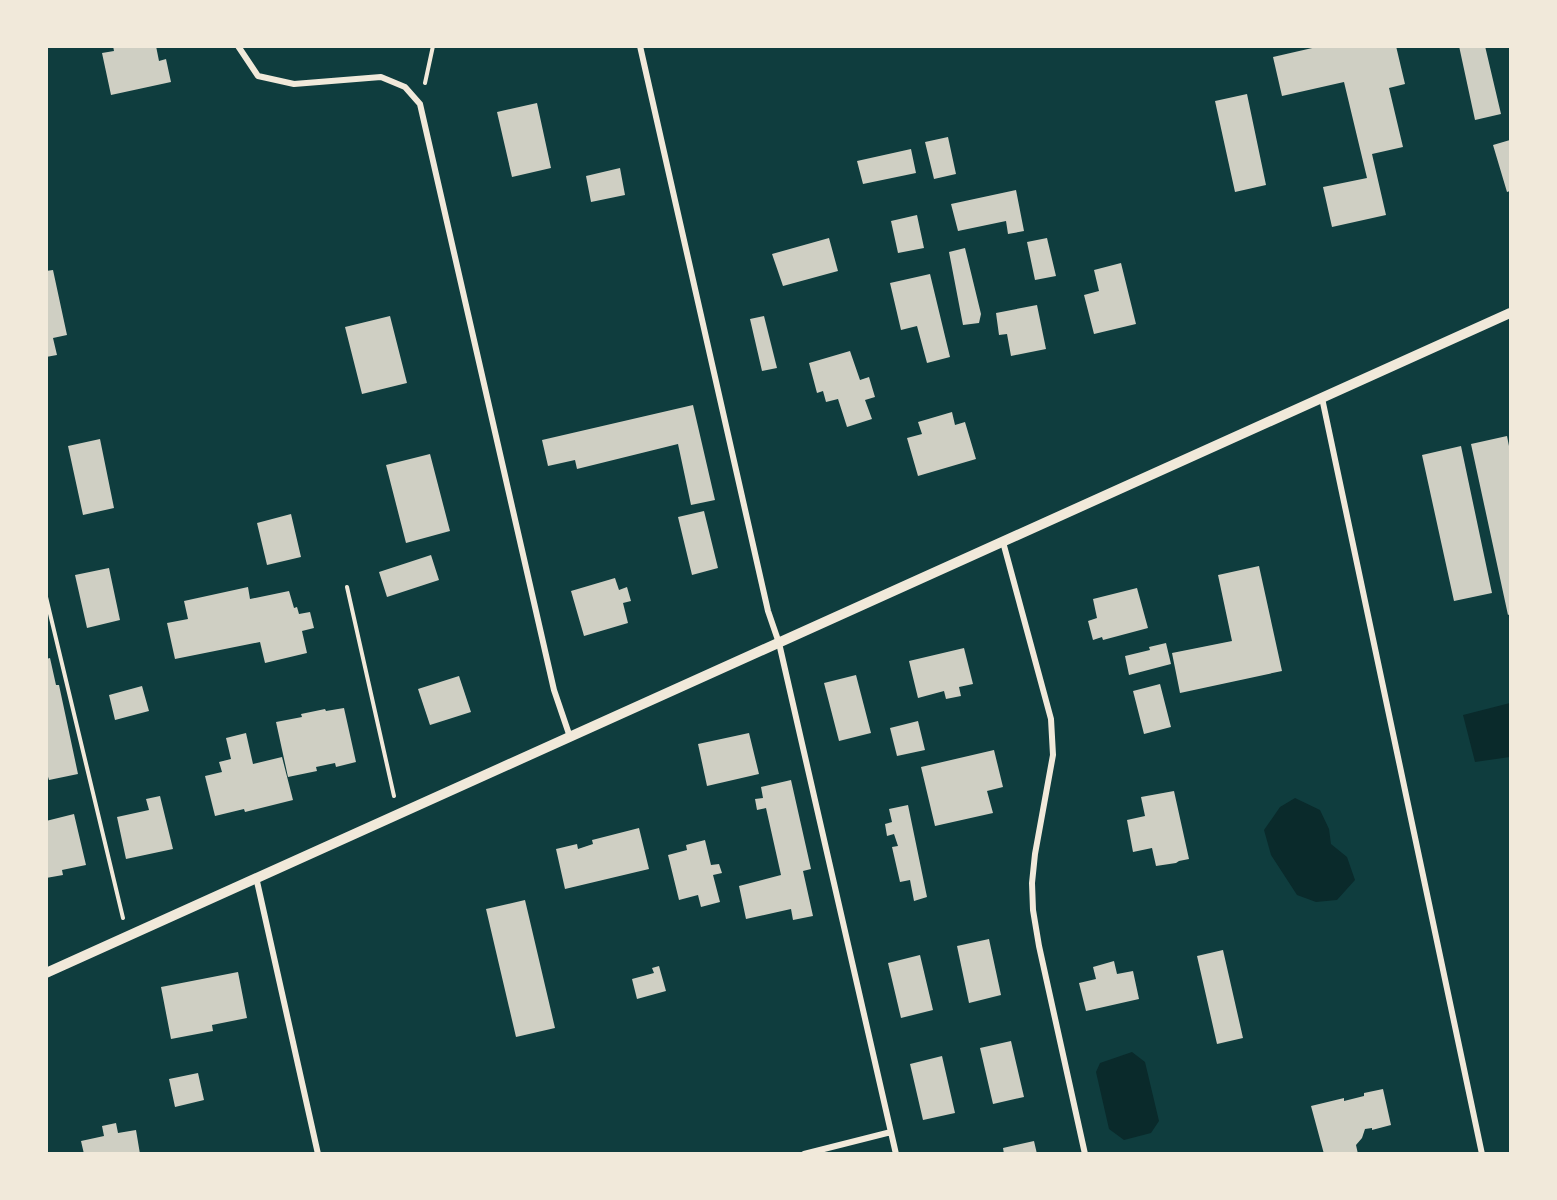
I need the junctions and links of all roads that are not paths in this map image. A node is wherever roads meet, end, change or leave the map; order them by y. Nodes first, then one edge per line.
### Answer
1 (238, 46) edge
2 (640, 46) edge
3 (1510, 312) edge
4 (1322, 398) junction
5 (1003, 542) junction
6 (779, 643) junction
7 (570, 737) junction
8 (256, 878) junction
9 (46, 973) edge
10 (891, 1132) junction
11 (318, 1154) edge
12 (804, 1154) edge
13 (896, 1154) edge
14 (1085, 1154) edge
15 (1482, 1154) edge

1 - 7 street
2 - 6 street
3 - 4 street
4 - 5 street
4 - 15 street
5 - 6 street
5 - 14 street
6 - 7 street
6 - 10 street
7 - 8 street
8 - 9 street
8 - 11 street
10 - 12 street
10 - 13 street

